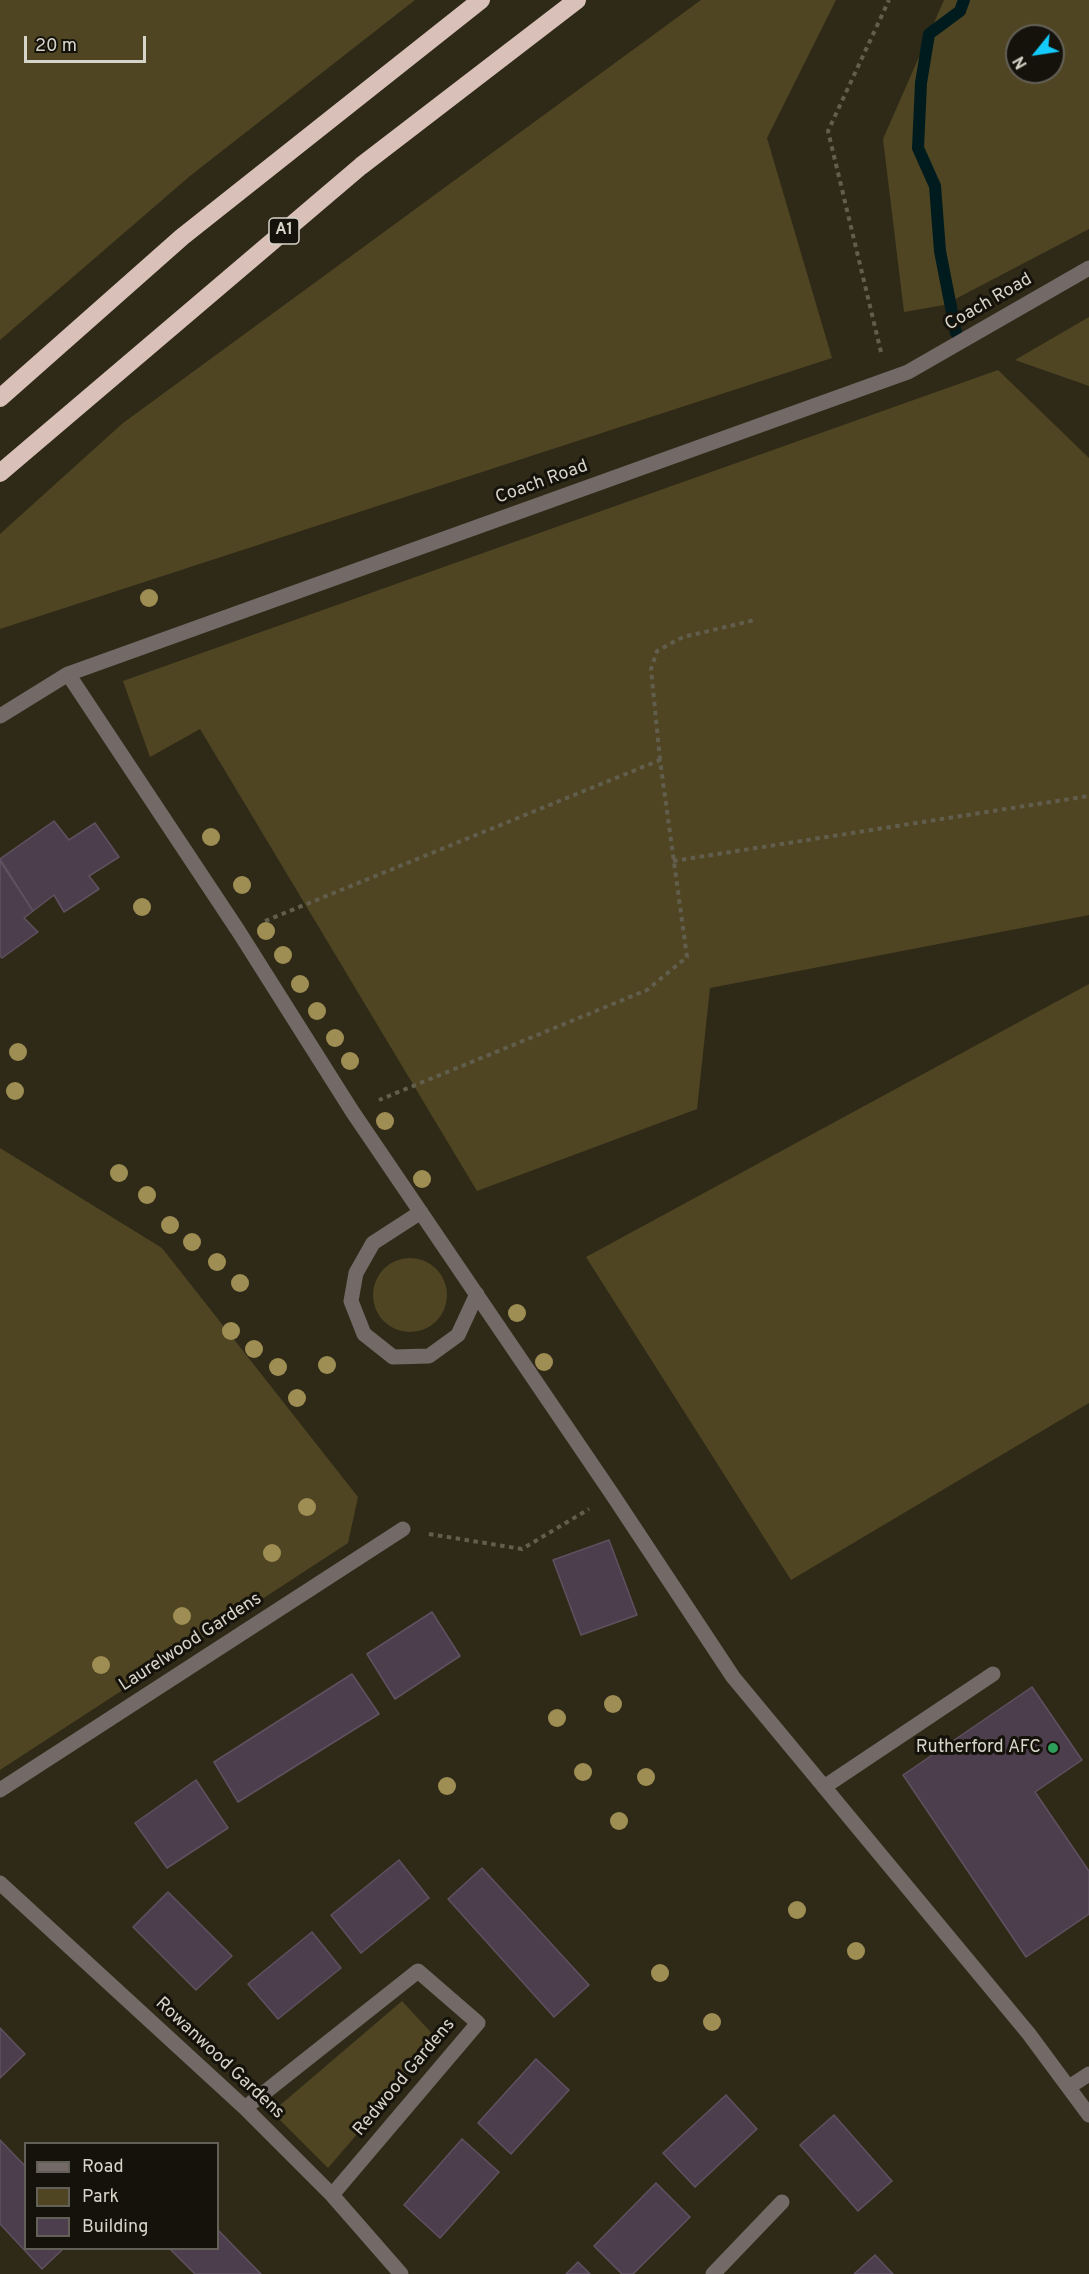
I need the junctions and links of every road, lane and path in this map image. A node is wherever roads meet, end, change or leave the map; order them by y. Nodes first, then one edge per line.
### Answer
1 (481, 0) edge
2 (577, 0) edge
3 (889, 0) edge
4 (1089, 268) edge
5 (887, 379) junction
6 (0, 398) edge
7 (0, 473) edge
8 (754, 620) dead end
9 (68, 674) junction
10 (0, 716) edge
11 (660, 760) junction
12 (1089, 796) edge
13 (673, 861) junction
14 (240, 932) junction
15 (352, 1111) junction
16 (421, 1212) junction
17 (477, 1294) junction
18 (612, 1494) junction
19 (403, 1529) joint
20 (993, 1674) dead end
21 (824, 1787) junction
22 (0, 1791) edge
23 (0, 1882) edge
24 (1089, 2074) edge
25 (1069, 2087) junction
26 (245, 2108) junction
27 (1089, 2115) edge
28 (332, 2195) junction
29 (782, 2202) dead end
30 (401, 2274) edge
31 (713, 2274) edge

1 - 6 highway
2 - 7 highway, A1
3 - 5 path
4 - 5 street, Coach Road
5 - 9 street, Coach Road
8 - 11 path
9 - 10 street, Coach Road
9 - 14 street
11 - 13 path
11 - 14 path
12 - 13 path
13 - 15 path
14 - 15 street
15 - 16 street
16 - 17 street
16 - 17 street
17 - 18 street
18 - 19 path
18 - 21 street
19 - 22 street, Laurelwood Gardens
20 - 21 street
21 - 25 street
23 - 26 street, Rowanwood Gardens
24 - 25 street
25 - 27 street
26 - 28 street, Rowanwood Gardens
26 - 28 street, Redwood Gardens
28 - 30 street, Rowanwood Gardens
29 - 31 street

